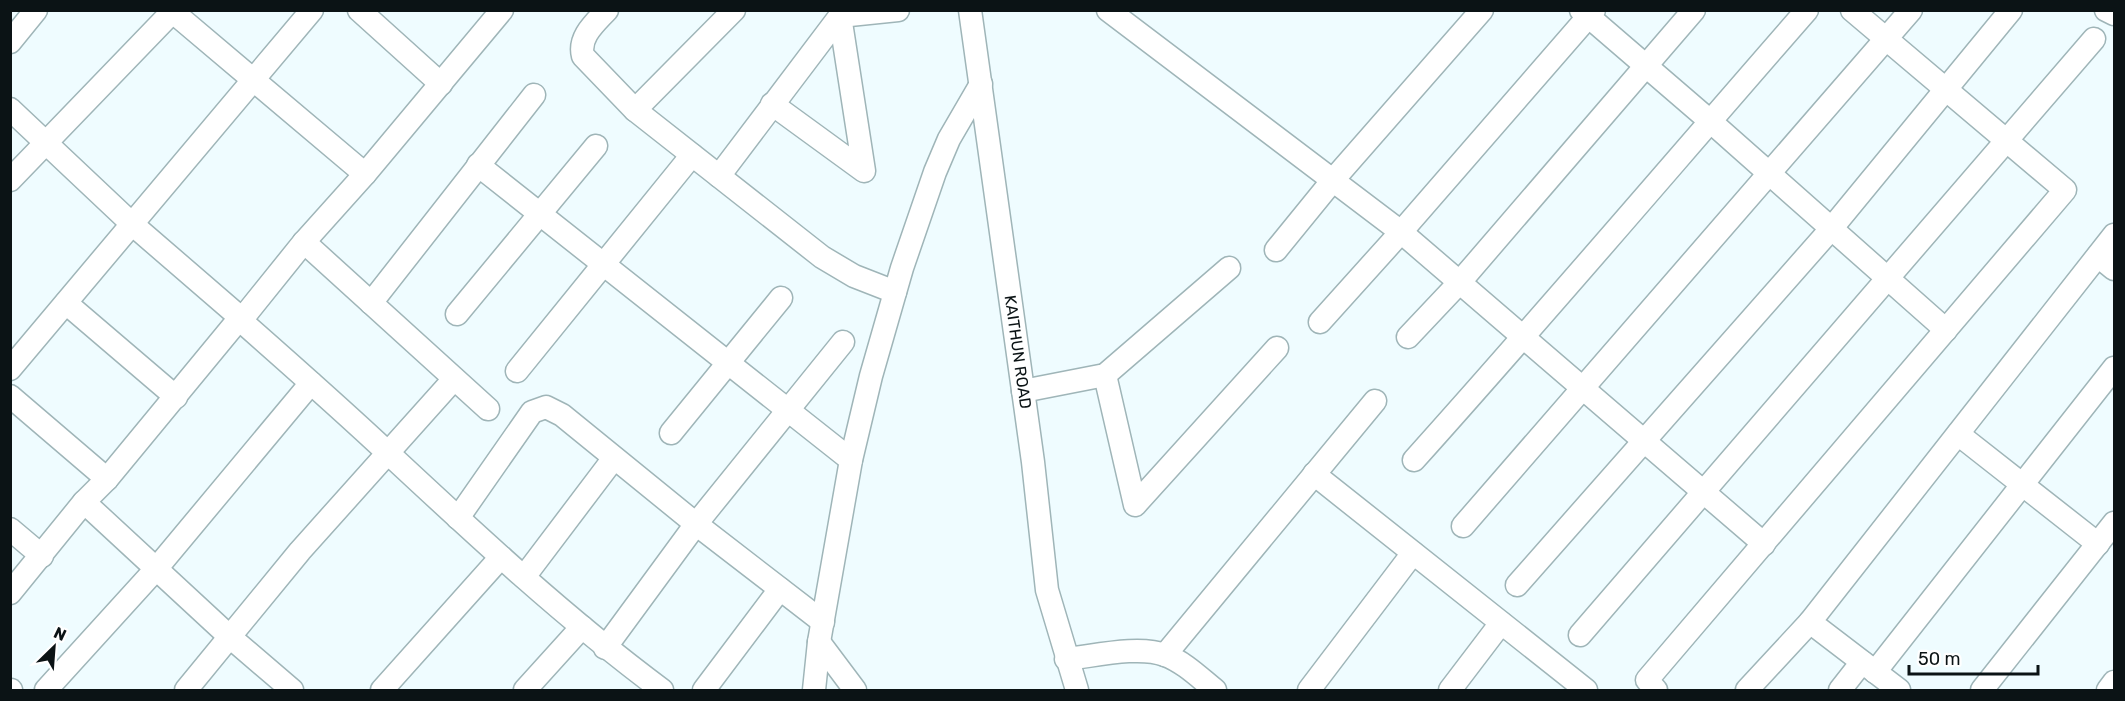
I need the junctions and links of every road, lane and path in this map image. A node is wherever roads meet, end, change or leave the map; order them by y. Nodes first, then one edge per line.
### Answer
1 (36, 10) edge
2 (312, 10) edge
3 (359, 10) edge
4 (607, 10) edge
5 (734, 10) edge
6 (898, 10) edge
7 (970, 10) edge
8 (1108, 10) edge
9 (1482, 10) edge
10 (1694, 10) edge
11 (1807, 10) edge
12 (1852, 10) edge
13 (1911, 10) edge
14 (2011, 10) edge
15 (2106, 10) edge
16 (174, 11) edge
17 (1588, 13) edge
18 (491, 14) edge
19 (2115, 14) edge
20 (840, 16) junction
21 (2094, 39) dead end
22 (1887, 40) junction
23 (10, 42) edge
24 (1646, 66) junction
25 (254, 81) junction
26 (441, 84) junction
27 (981, 84) junction
28 (1947, 90) junction
29 (534, 95) dead end
30 (772, 104) junction
31 (10, 109) edge
32 (635, 110) junction
33 (1710, 121) junction
34 (2006, 139) junction
35 (46, 142) junction
36 (596, 146) dead end
37 (692, 154) junction
38 (478, 165) junction
39 (1769, 173) junction
40 (364, 174) junction
41 (719, 176) junction
42 (10, 180) edge
43 (1333, 180) junction
44 (540, 213) junction
45 (132, 224) junction
46 (1831, 229) junction
47 (1401, 232) junction
48 (2115, 235) edge
49 (304, 242) junction
50 (1276, 250) dead end
51 (2106, 262) edge
52 (604, 264) junction
53 (1229, 268) dead end
54 (1887, 278) junction
55 (1459, 283) junction
56 (894, 292) junction
57 (781, 298) dead end
58 (66, 303) junction
59 (371, 303) junction
60 (457, 314) dead end
61 (240, 319) junction
62 (1320, 322) dead end
63 (1946, 330) junction
64 (1408, 337) dead end
65 (1524, 338) junction
66 (843, 342) dead end
67 (1277, 348) dead end
68 (729, 362) junction
69 (2115, 368) edge
70 (10, 369) edge
71 (517, 370) dead end
72 (1105, 375) junction
73 (454, 379) junction
74 (311, 383) junction
75 (1582, 388) junction
76 (1023, 391) junction
77 (10, 396) edge
78 (176, 397) junction
79 (1375, 401) dead end
80 (488, 409) dead end
81 (788, 410) junction
82 (671, 433) dead end
83 (1958, 434) junction
84 (1645, 441) junction
85 (388, 452) junction
86 (614, 458) junction
87 (851, 460) junction
88 (1414, 460) dead end
89 (1314, 474) junction
90 (106, 479) junction
91 (2023, 485) junction
92 (1702, 492) junction
93 (84, 502) junction
94 (458, 518) junction
95 (696, 524) junction
96 (2115, 524) edge
97 (1463, 526) dead end
98 (10, 529) edge
99 (1764, 544) junction
100 (2098, 544) junction
101 (1413, 553) junction
102 (42, 556) junction
103 (501, 557) junction
104 (156, 569) junction
105 (524, 577) junction
106 (1517, 585) dead end
107 (780, 589) junction
108 (10, 593) edge
109 (1810, 622) junction
110 (1501, 623) junction
111 (582, 627) junction
112 (821, 632) junction
113 (1580, 634) dead end
114 (230, 637) junction
115 (605, 648) junction
116 (1165, 655) junction
117 (1066, 659) junction
118 (1869, 667) junction
119 (2115, 682) edge
120 (639, 684) edge
121 (46, 690) edge
122 (186, 690) edge
123 (292, 690) edge
124 (381, 690) edge
125 (525, 690) edge
126 (662, 690) edge
127 (704, 690) edge
128 (813, 690) edge
129 (855, 690) edge
130 (1077, 690) edge
131 (1215, 690) edge
132 (1309, 690) edge
133 (1450, 690) edge
134 (1583, 690) edge
135 (1656, 690) edge
136 (1747, 690) edge
137 (1840, 690) edge
138 (1899, 690) edge
139 (1982, 690) edge
140 (2108, 690) edge

1 - 23 street
2 - 25 street
3 - 26 street
4 - 32 street
5 - 32 street
6 - 20 street
7 - 27 street, KAITHUN ROAD
8 - 43 street
9 - 43 street
10 - 24 street
11 - 33 street
12 - 22 street
13 - 22 street
14 - 28 street
15 - 19 street
16 - 25 street
16 - 35 street
17 - 24 street
17 - 47 street
18 - 26 street
20 - 30 street
20 - 30 street
21 - 34 street
22 - 28 street
22 - 39 street
24 - 33 street
24 - 55 street
25 - 40 street
25 - 45 street
26 - 40 street
27 - 56 street
27 - 76 street, KAITHUN ROAD
28 - 34 street
28 - 46 street
29 - 38 street
30 - 41 street
31 - 35 street
32 - 37 street
33 - 39 street
33 - 65 street
34 - 54 street
34 - 63 street
35 - 42 street
35 - 45 street
36 - 44 street
37 - 41 street
37 - 52 street
38 - 44 street
38 - 59 street
39 - 46 street
39 - 75 street
40 - 49 street
41 - 56 street
43 - 47 street
43 - 50 street
44 - 52 street
44 - 60 street
45 - 58 street
45 - 61 street
46 - 54 street
46 - 84 street
47 - 55 street
47 - 62 street
48 - 51 street
49 - 59 street
49 - 61 street
51 - 83 street
52 - 68 street
52 - 71 street
53 - 72 street
54 - 63 street
54 - 92 street
55 - 64 street
55 - 65 street
56 - 87 street
57 - 68 street
58 - 70 street
58 - 78 street
59 - 73 street
61 - 74 street
61 - 78 street
63 - 99 street
65 - 75 street
65 - 88 street
66 - 81 street
67 - 72 street
68 - 81 street
68 - 82 street
69 - 91 street
72 - 76 street
73 - 80 street
73 - 85 street
74 - 85 street
74 - 104 street
75 - 84 street
75 - 97 street
76 - 117 street, KAITHUN ROAD
77 - 90 street
78 - 90 street
79 - 89 street
81 - 87 street
81 - 95 street
83 - 91 street
83 - 109 street
84 - 92 street
84 - 106 street
85 - 94 street
85 - 114 street
86 - 94 street
86 - 95 street
86 - 105 street
87 - 112 street
89 - 101 street
89 - 116 street
90 - 93 street
91 - 100 street
91 - 118 street
92 - 99 street
92 - 113 street
93 - 102 street
93 - 104 street
94 - 103 street
95 - 107 street
95 - 115 street
96 - 100 street
98 - 102 street
99 - 135 street
100 - 139 street
101 - 110 street
101 - 132 street
102 - 108 street
103 - 105 street
103 - 124 street
104 - 114 street
104 - 121 street
105 - 111 street
107 - 112 street
107 - 127 street
109 - 118 street
109 - 136 street
110 - 133 street
110 - 134 street
111 - 115 street
111 - 125 street
112 - 128 street
112 - 129 street
114 - 122 street
114 - 123 street
115 - 120 street
116 - 117 street
116 - 131 street
117 - 130 street, KAITHUN ROAD
118 - 137 street
118 - 138 street
119 - 140 street
120 - 126 street

